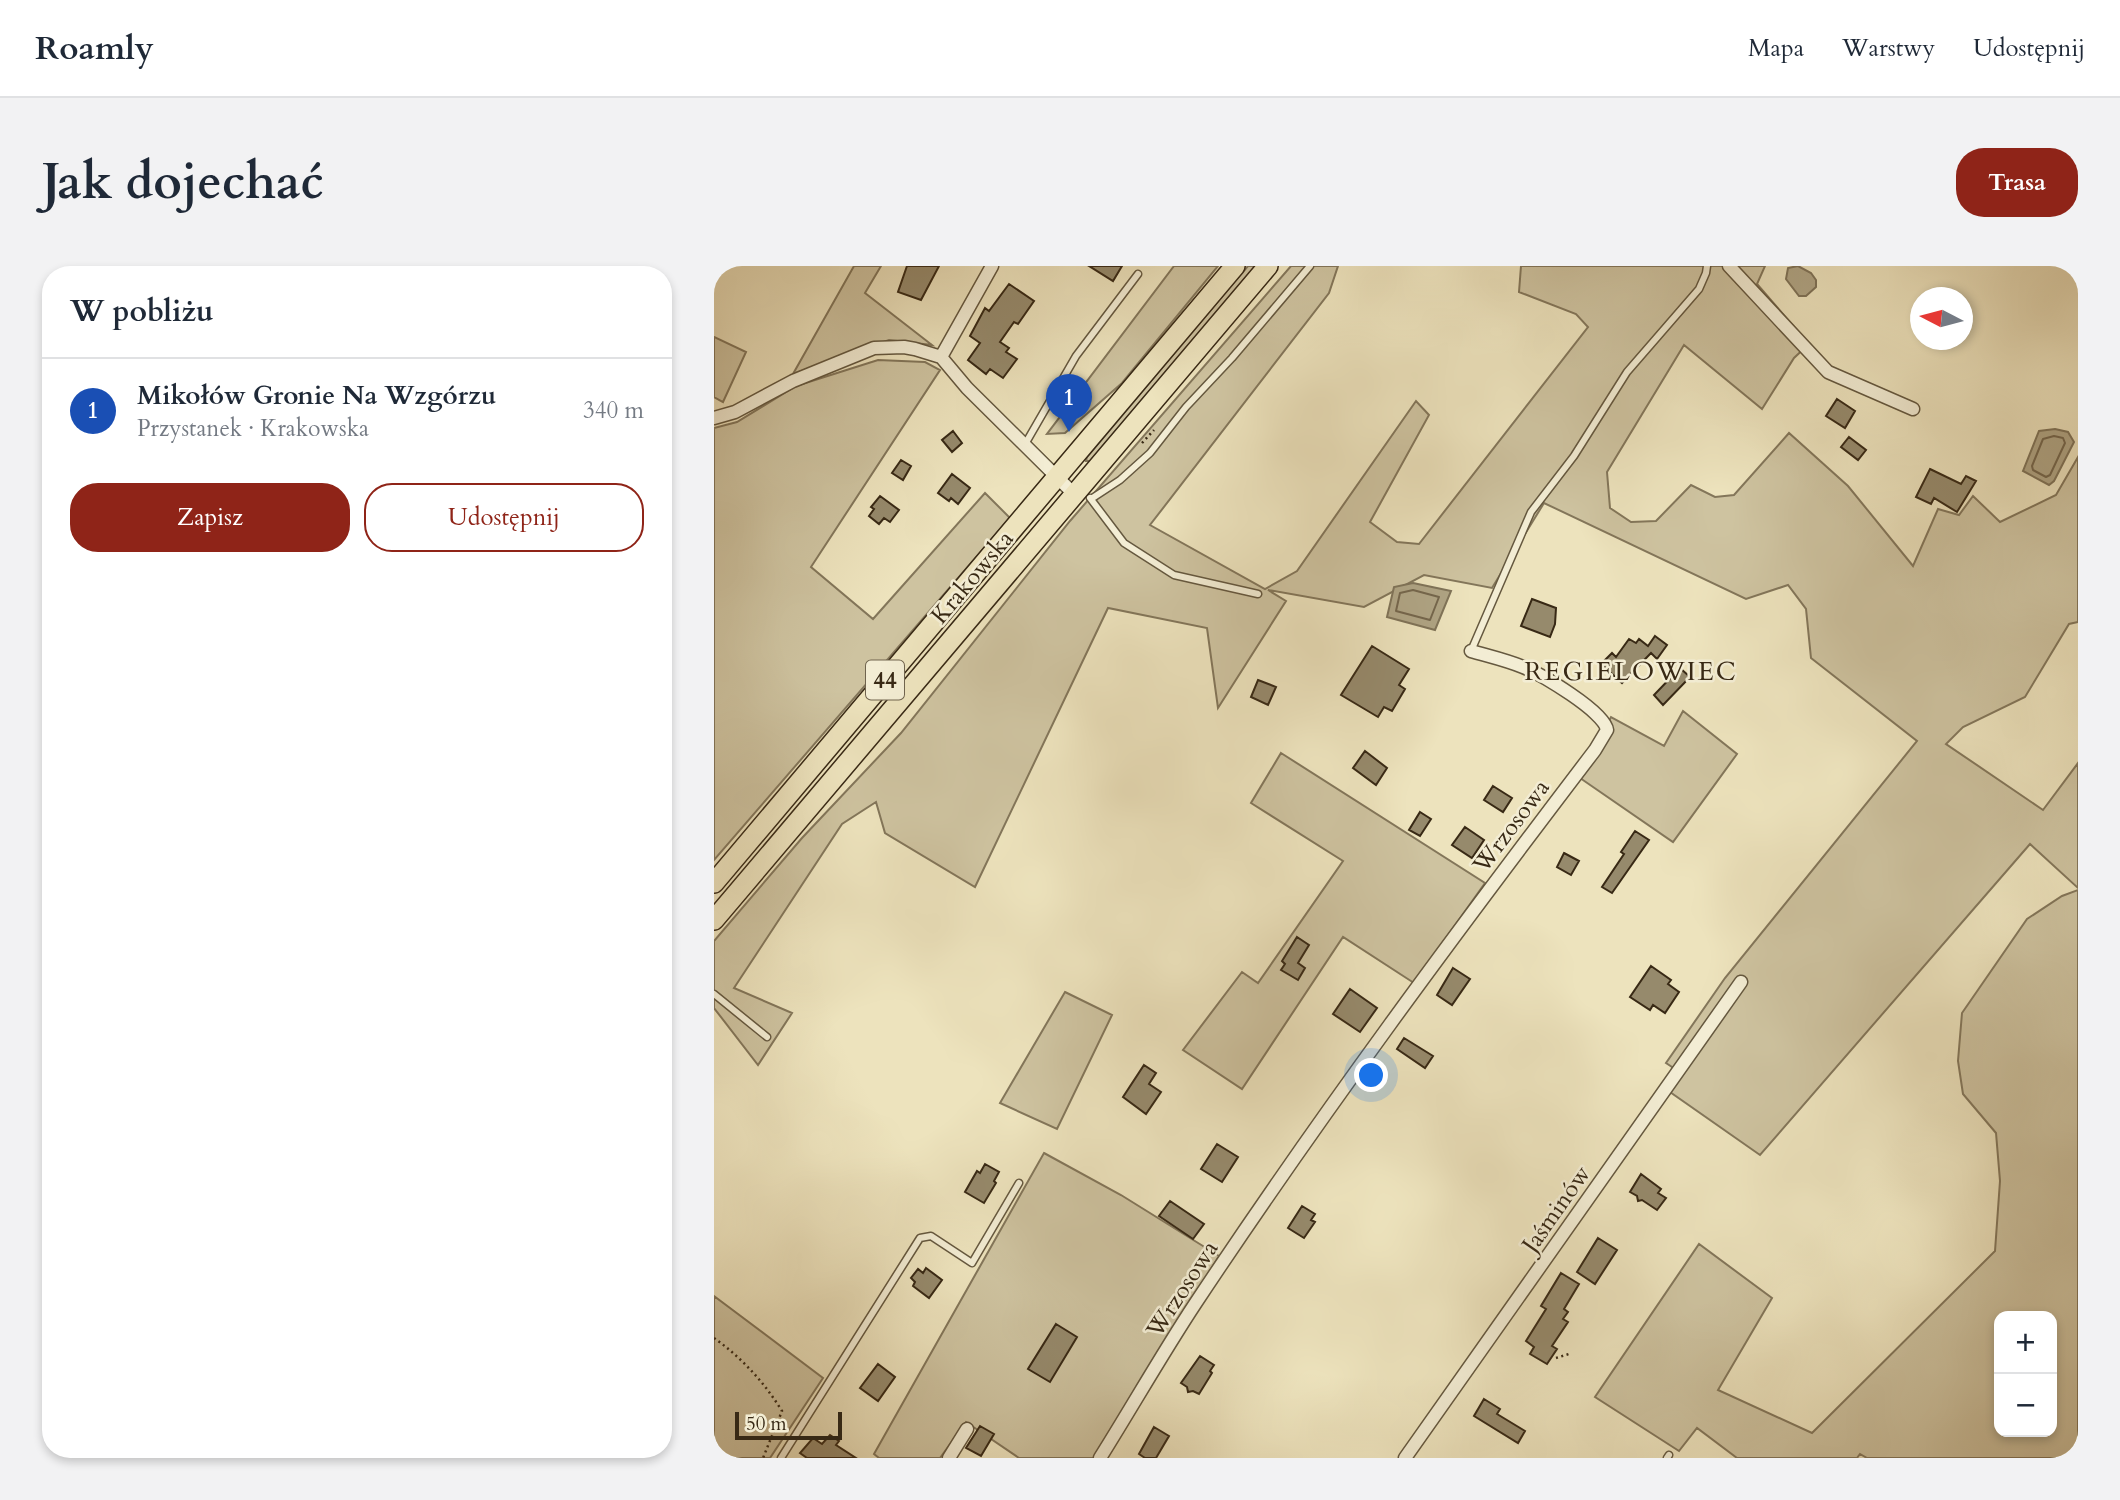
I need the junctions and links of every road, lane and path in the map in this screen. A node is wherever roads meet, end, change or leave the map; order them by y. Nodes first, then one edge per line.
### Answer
1 (992, 266) edge
2 (1235, 266) edge
3 (1268, 266) edge
4 (1310, 266) edge
5 (1707, 266) edge
6 (1729, 266) edge
7 (1138, 274) dead end
8 (941, 357) junction
9 (1913, 408) dead end
10 (714, 418) edge
11 (1024, 446) junction
12 (1057, 478) junction
13 (1083, 496) junction
14 (1258, 594) dead end
15 (1471, 651) joint
16 (714, 883) edge
17 (714, 920) edge
18 (1741, 982) dead end
19 (714, 994) edge
20 (767, 1037) dead end
21 (1019, 1183) dead end
22 (714, 1338) edge
23 (1569, 1354) dead end
24 (1556, 1358) dead end
25 (967, 1429) dead end
26 (763, 1458) edge
27 (781, 1458) edge
28 (949, 1458) edge
29 (1101, 1458) edge
30 (1405, 1458) edge

1 - 8 street
2 - 12 main road, Krakowska / 44
3 - 13 main road, Krakowska / 44
4 - 13 lane
5 - 15 lane, Wrzosowa
6 - 9 street
7 - 11 lane
8 - 10 street
8 - 11 street
11 - 12 street
12 - 13 street
12 - 16 main road, Krakowska / 44
13 - 14 lane
13 - 17 main road, Krakowska / 44
15 - 29 street, Wrzosowa
18 - 30 street, Jaśminów
19 - 20 lane
21 - 27 lane
22 - 26 path
23 - 24 path
25 - 28 street

